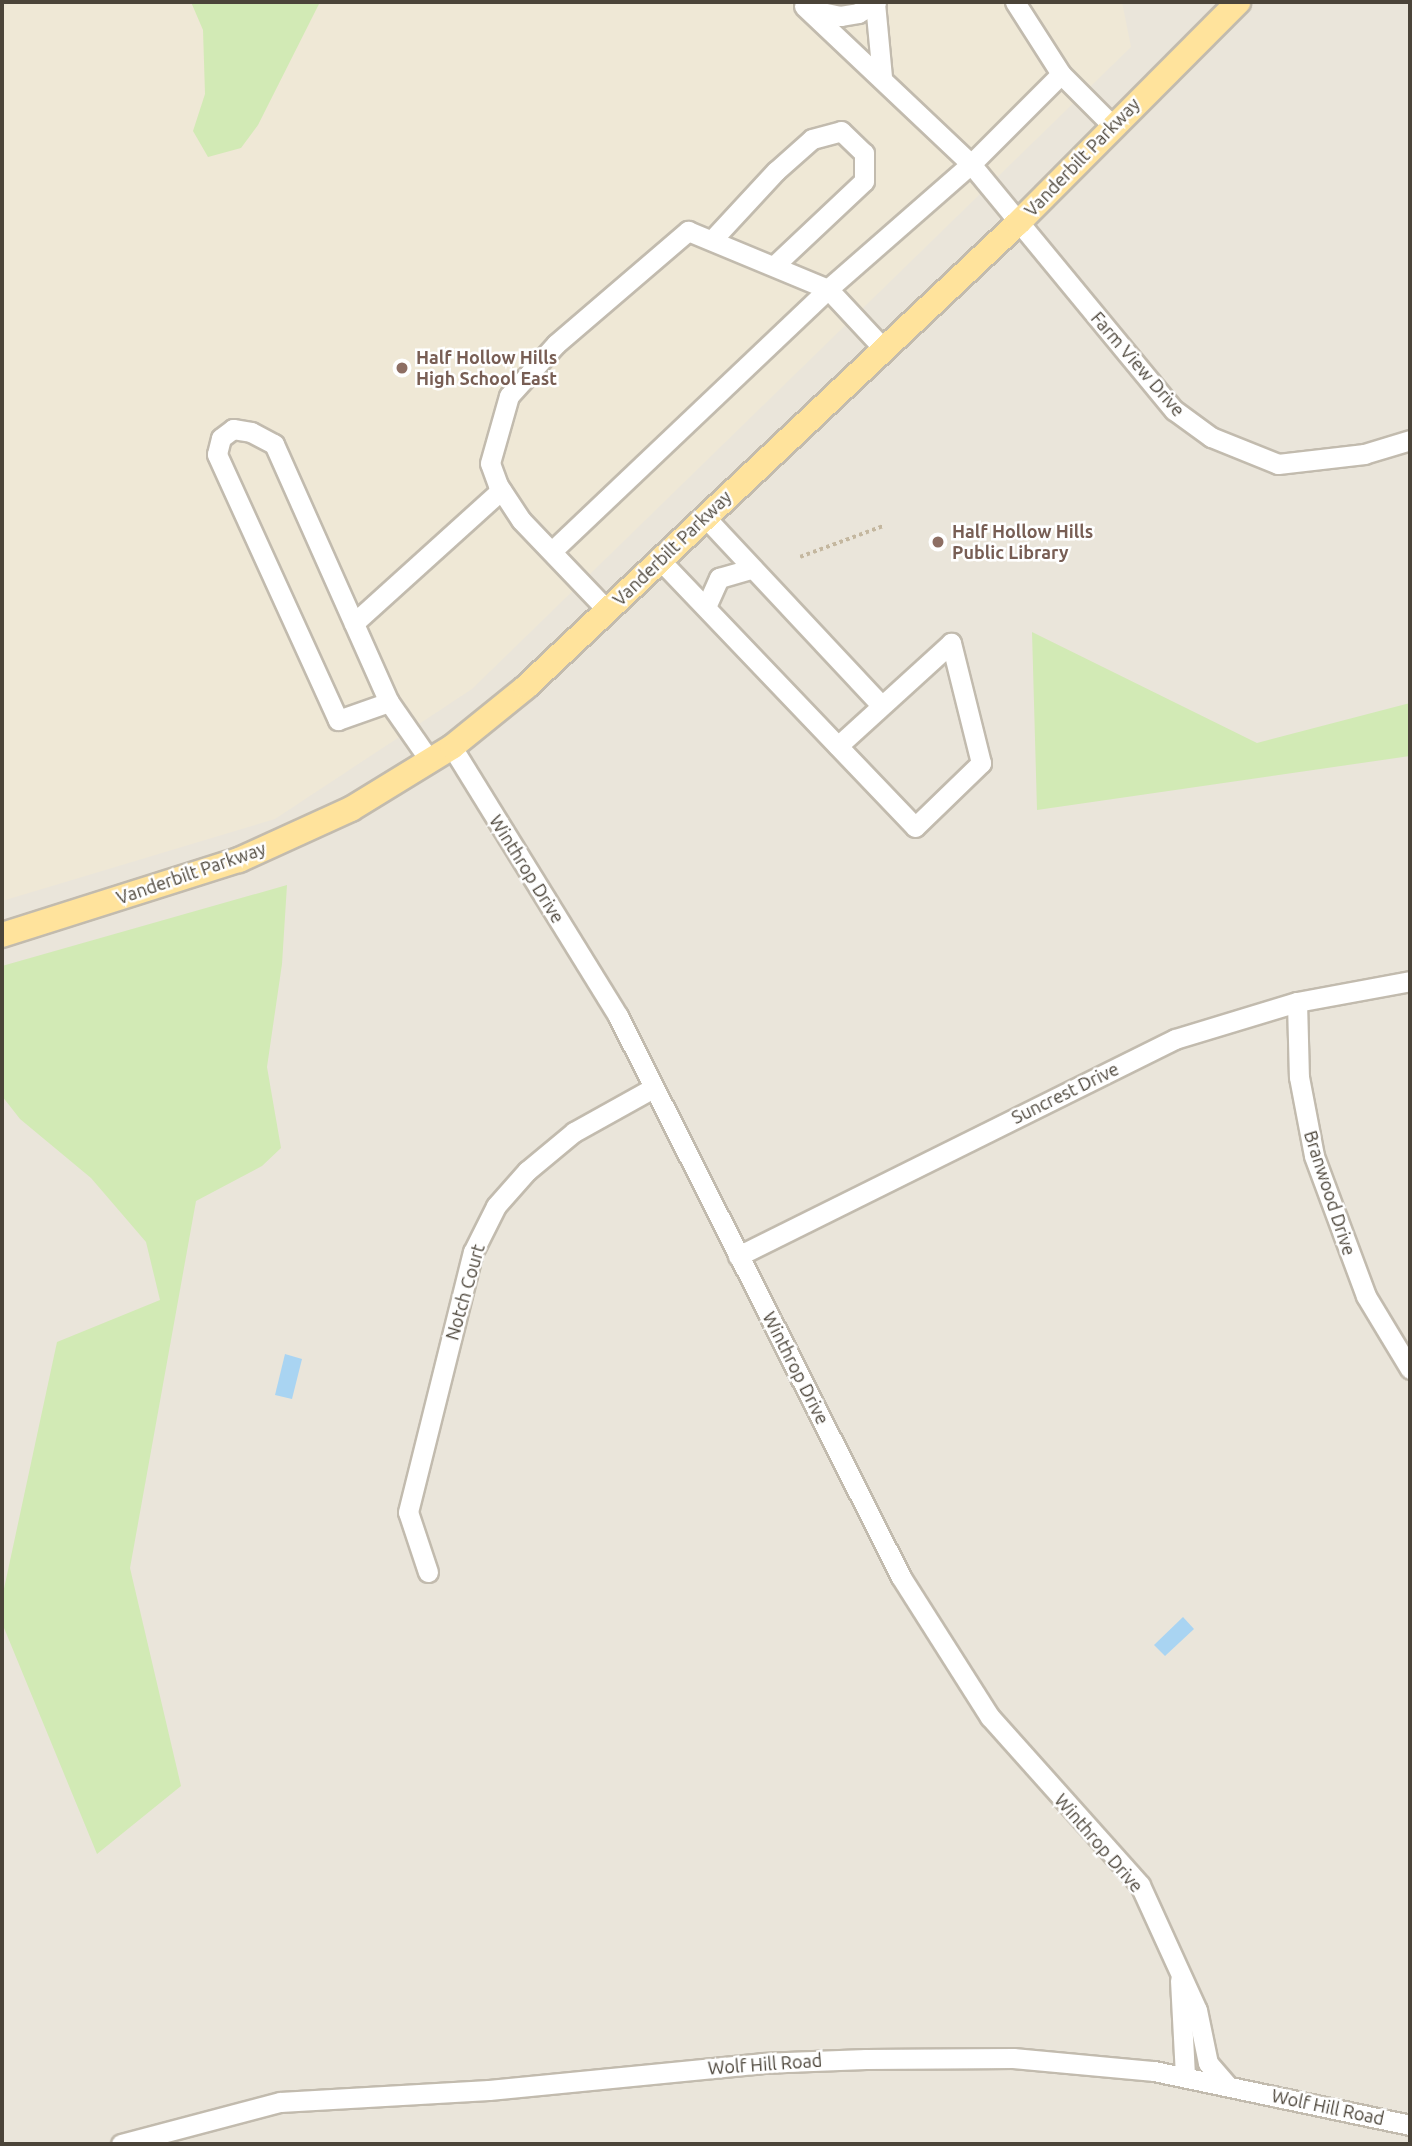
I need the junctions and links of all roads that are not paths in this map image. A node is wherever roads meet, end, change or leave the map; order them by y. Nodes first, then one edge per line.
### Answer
1 (1015, 2) edge
2 (1238, 2) edge
3 (876, 3) edge
4 (802, 4) edge
5 (1061, 74) junction
6 (882, 77) junction
7 (1112, 125) junction
8 (971, 164) junction
9 (1018, 223) junction
10 (712, 240) junction
11 (775, 265) junction
12 (828, 289) junction
13 (883, 348) junction
14 (1410, 440) edge
15 (501, 491) junction
16 (705, 517) junction
17 (553, 550) junction
18 (660, 560) junction
19 (753, 568) junction
20 (706, 607) junction
21 (607, 610) junction
22 (354, 623) junction
23 (389, 702) junction
24 (881, 705) junction
25 (838, 746) junction
26 (452, 747) junction
27 (430, 761) junction
28 (2, 934) edge
29 (1410, 981) edge
30 (1297, 1002) junction
31 (653, 1088) junction
32 (738, 1256) junction
33 (1410, 1369) edge
34 (428, 1572) dead end
35 (1178, 1961) junction
36 (1185, 2076) junction
37 (1228, 2086) junction
38 (1410, 2125) edge
39 (121, 2144) edge

1 - 5 street
2 - 7 main road, Vanderbilt Parkway
3 - 4 street
3 - 6 street
4 - 6 street, Farm View Drive
5 - 7 street
5 - 8 street
6 - 8 street, Farm View Drive
7 - 9 main road, Vanderbilt Parkway
8 - 9 street, Farm View Drive
8 - 12 street
9 - 13 main road, Vanderbilt Parkway
9 - 14 street, Farm View Drive
10 - 11 street
10 - 11 street
10 - 15 street
11 - 12 street
12 - 13 street
12 - 17 street
13 - 16 main road, Vanderbilt Parkway
15 - 17 street
15 - 22 street
16 - 18 main road, Vanderbilt Parkway
16 - 19 street
17 - 21 street
18 - 20 street
18 - 21 main road, Vanderbilt Parkway
19 - 20 street
19 - 24 street
20 - 25 street
21 - 26 main road, Vanderbilt Parkway
22 - 23 street
22 - 23 street
23 - 27 street
24 - 25 street
24 - 25 street
26 - 27 main road, Vanderbilt Parkway
26 - 31 street, Winthrop Drive
27 - 28 main road, Vanderbilt Parkway
29 - 30 street, Suncrest Drive
30 - 32 street, Suncrest Drive
30 - 33 street, Branwood Drive
31 - 32 street, Winthrop Drive
31 - 34 street, Notch Court
32 - 35 street, Winthrop Drive
35 - 36 street, Winthrop Drive
35 - 37 street, Winthrop Drive
36 - 37 street, Wolf Hill Road
36 - 39 street, Wolf Hill Road
37 - 38 street, Wolf Hill Road

